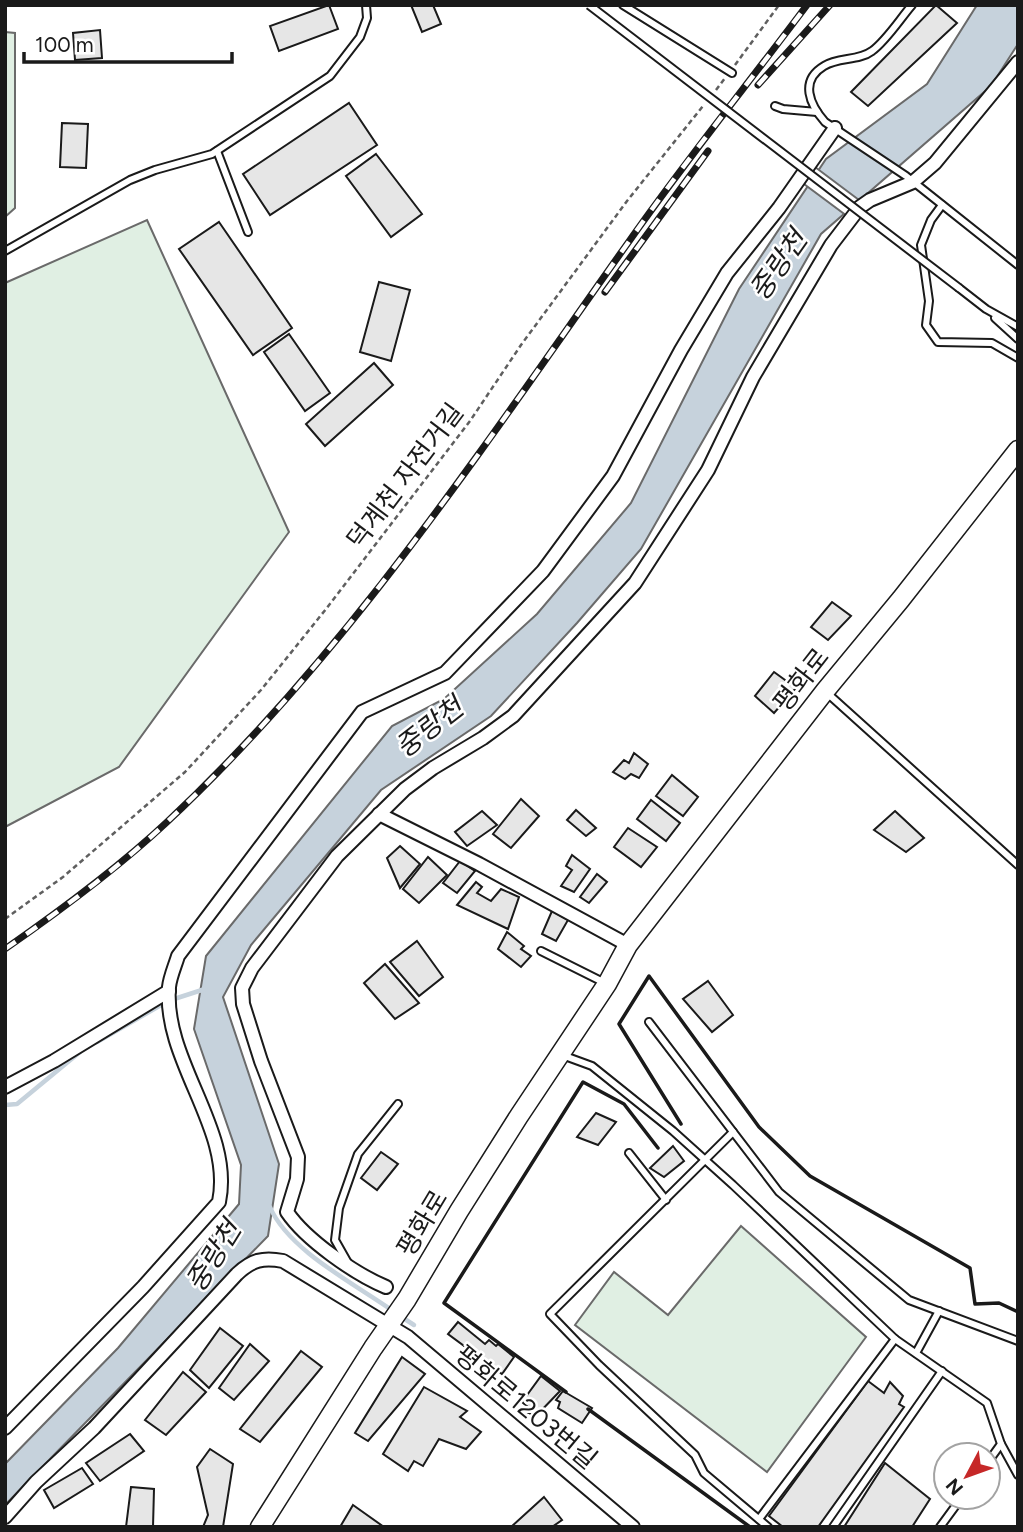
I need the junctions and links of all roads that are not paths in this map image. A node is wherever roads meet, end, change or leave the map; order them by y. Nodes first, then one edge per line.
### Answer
1 (366, 5) edge
2 (589, 5) edge
3 (623, 5) edge
4 (912, 5) edge
5 (1018, 62) edge
6 (731, 72) road end
7 (775, 106) dead end
8 (817, 112) junction
9 (838, 130) junction
10 (217, 151) junction
11 (910, 179) junction
12 (942, 205) junction
13 (248, 232) dead end
14 (5, 251) edge
15 (1018, 265) edge
16 (986, 309) junction
17 (1018, 327) edge
18 (1018, 339) edge
19 (1018, 358) edge
20 (1017, 453) edge
21 (825, 691) junction
22 (379, 814) junction
23 (1018, 865) edge
24 (628, 945) junction
25 (541, 951) dead end
26 (607, 984) junction
27 (169, 994) junction
28 (649, 1022) dead end
29 (560, 1054) junction
30 (5, 1087) edge
31 (398, 1104) dead end
32 (733, 1132) junction
33 (629, 1153) dead end
34 (706, 1160) junction
35 (666, 1200) junction
36 (351, 1268) junction
37 (386, 1287) dead end
38 (939, 1311) junction
39 (394, 1317) junction
40 (895, 1339) junction
41 (1018, 1341) edge
42 (916, 1353) junction
43 (942, 1371) junction
44 (5, 1429) edge
45 (1000, 1441) edge
46 (1002, 1446) edge
47 (1018, 1475) edge
48 (952, 1511) edge
49 (5, 1517) edge
50 (759, 1519) junction
51 (260, 1527) edge
52 (633, 1527) edge
53 (768, 1527) edge
54 (833, 1527) edge
55 (940, 1527) edge

1 - 10 lane
2 - 16 lane, bridge
3 - 6 lane
4 - 8 lane
5 - 11 street
7 - 8 lane
8 - 9 lane
9 - 11 lane
9 - 27 street
10 - 13 lane
10 - 14 lane
11 - 12 lane
11 - 22 street
12 - 15 lane
12 - 19 lane
16 - 17 lane
16 - 18 lane
20 - 21 main road, 평화로
21 - 23 lane
21 - 24 main road, 평화로
22 - 24 street
22 - 36 street
24 - 26 main road, 평화로
25 - 26 lane
26 - 29 main road, 평화로
27 - 30 street
27 - 44 street
28 - 32 lane
29 - 34 lane
29 - 39 main road, 평화로
31 - 36 lane
32 - 34 lane
32 - 38 lane
33 - 35 lane
34 - 35 lane
34 - 40 lane
35 - 50 lane
36 - 37 street
38 - 41 lane
38 - 42 lane
39 - 49 street, 평화로1203번길
39 - 51 main road, 평화로
39 - 52 street, 평화로1203번길
40 - 42 lane
40 - 50 lane
42 - 43 lane
43 - 45 lane
43 - 54 lane
46 - 47 lane
48 - 55 lane
50 - 53 lane

